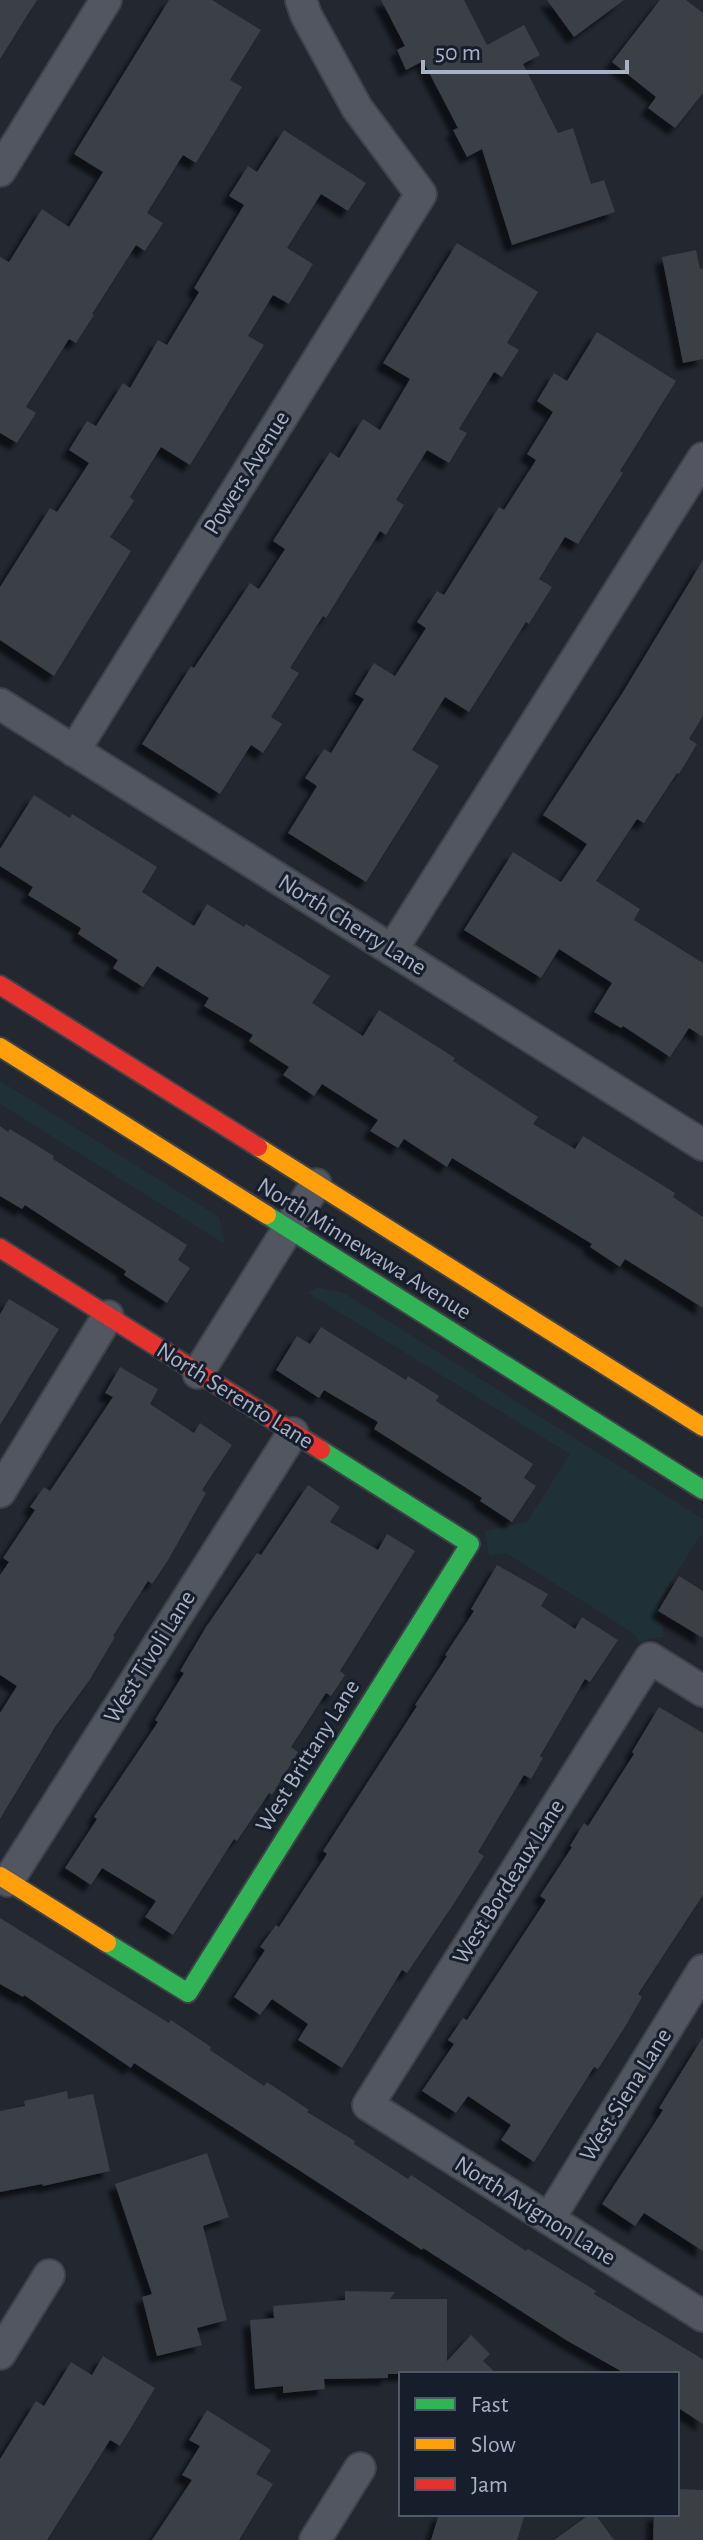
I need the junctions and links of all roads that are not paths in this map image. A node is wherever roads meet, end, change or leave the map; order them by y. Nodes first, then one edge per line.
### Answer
1 (106, 0) edge
2 (301, 0) edge
3 (0, 171) edge
4 (703, 458) edge
5 (5, 718) edge
6 (74, 751) junction
7 (392, 950) junction
8 (0, 985) edge
9 (0, 1047) edge
10 (136, 1092) dead end
11 (207, 1114) junction
12 (703, 1145) edge
13 (316, 1184) junction
14 (287, 1230) junction
15 (0, 1248) edge
16 (108, 1316) junction
17 (198, 1373) junction
18 (703, 1427) edge
19 (293, 1433) junction
20 (703, 1490) edge
21 (0, 1492) edge
22 (470, 1544) joint
23 (703, 1691) edge
24 (4, 1879) edge
25 (703, 1970) edge
26 (368, 2105) joint
27 (549, 2219) junction
28 (49, 2275) dead end
29 (703, 2316) edge
30 (0, 2354) edge
31 (360, 2468) dead end
32 (315, 2540) edge

1 - 3 street
2 - 6 street, Powers Avenue
4 - 7 street
5 - 6 street, North Cherry Lane
6 - 7 street, North Cherry Lane
7 - 12 street, North Cherry Lane
8 - 11 main road, North Minnewawa Avenue
9 - 14 main road, North Minnewawa Avenue
10 - 11 main road
11 - 13 main road, North Minnewawa Avenue
13 - 14 street
13 - 18 main road, North Minnewawa Avenue
14 - 17 street
14 - 20 main road, North Minnewawa Avenue
15 - 16 main road, North Serento Lane
16 - 17 main road, North Serento Lane
16 - 21 street
17 - 19 main road, North Serento Lane
19 - 22 main road, North Serento Lane
19 - 24 street, West Tivoli Lane
22 - 24 main road, West Brittany Lane
23 - 26 street, West Bordeaux Lane
25 - 27 street, West Siena Lane
26 - 27 street, North Avignon Lane
27 - 29 street, North Avignon Lane
28 - 30 street
31 - 32 street

